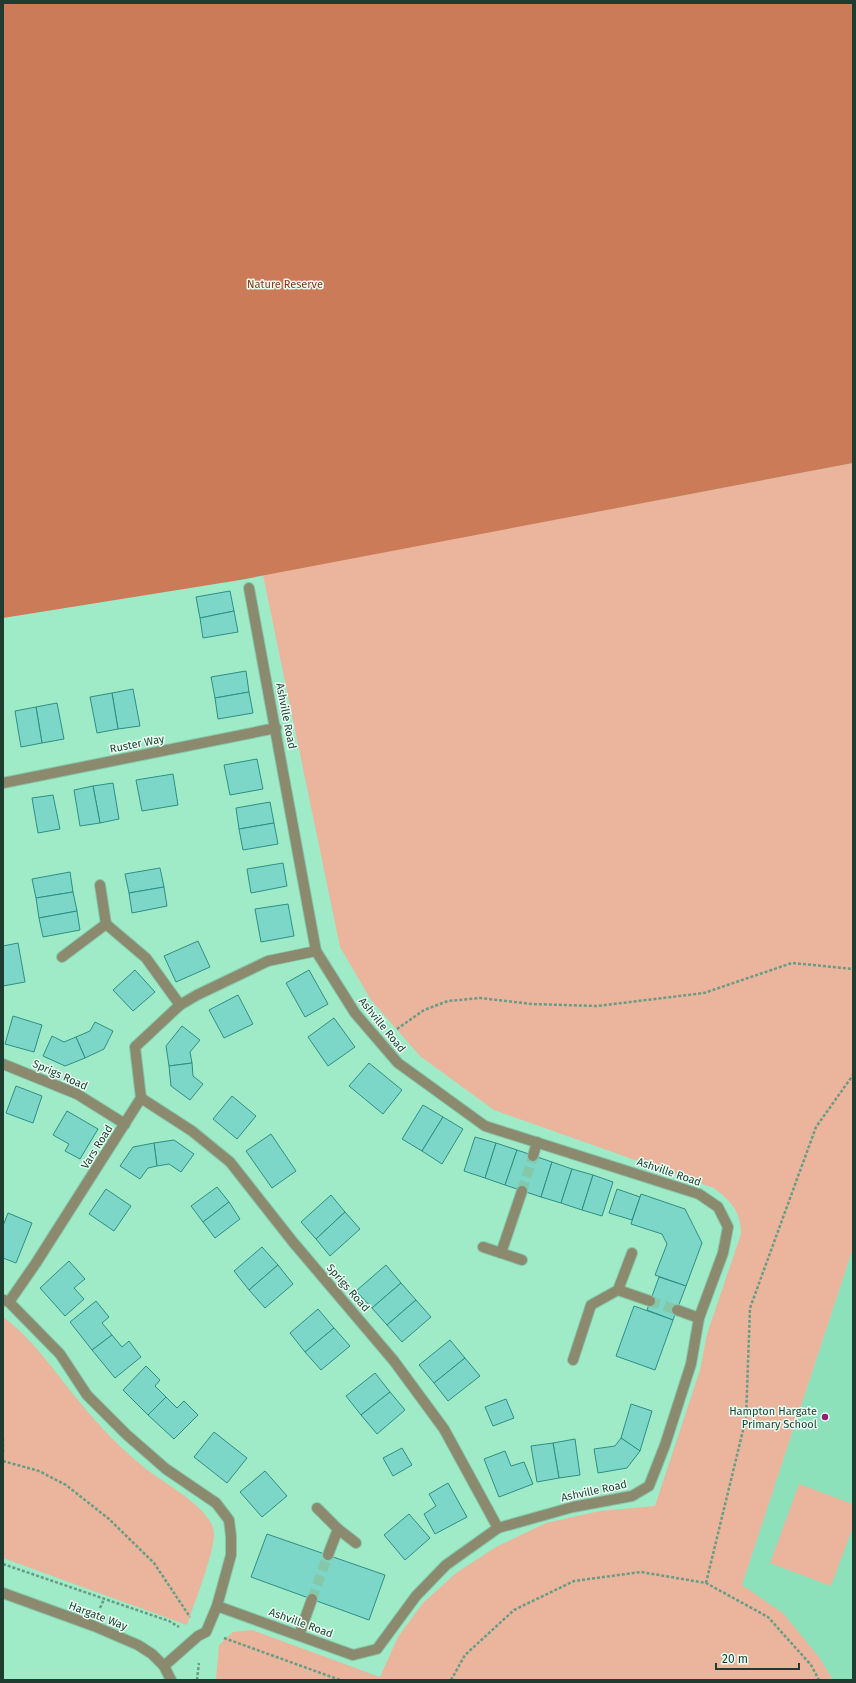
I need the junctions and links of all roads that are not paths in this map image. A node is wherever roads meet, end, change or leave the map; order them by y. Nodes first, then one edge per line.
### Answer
1 (249, 588) dead end
2 (276, 728) junction
3 (3, 783) edge
4 (100, 885) dead end
5 (106, 924) junction
6 (316, 951) junction
7 (62, 957) dead end
8 (180, 1005) junction
9 (3, 1064) edge
10 (141, 1098) junction
11 (125, 1124) junction
12 (537, 1142) junction
13 (533, 1156) tunnel mouth
14 (522, 1191) tunnel mouth
15 (483, 1247) dead end
16 (502, 1253) junction
17 (632, 1253) dead end
18 (522, 1260) dead end
19 (618, 1290) junction
20 (6, 1301) edge
21 (650, 1301) tunnel mouth
22 (677, 1310) tunnel mouth
23 (699, 1318) junction
24 (572, 1360) dead end
25 (317, 1508) dead end
26 (498, 1528) junction
27 (338, 1529) junction
28 (356, 1543) dead end
29 (328, 1555) tunnel mouth
30 (3, 1593) edge
31 (312, 1599) tunnel mouth
32 (217, 1606) junction
33 (299, 1635) junction
34 (164, 1666) junction
35 (171, 1680) edge

1 - 2 street, Ashville Road
2 - 3 street, Ruster Way
2 - 6 street, Ashville Road
4 - 5 street
5 - 7 street
5 - 8 street
6 - 8 street
6 - 12 street, Ashville Road
8 - 10 street
9 - 11 street, Sprigs Road
10 - 11 street, Vars Road
10 - 26 street, Sprigs Road
11 - 20 street, Vars Road
12 - 13 street
12 - 23 street, Ashville Road
14 - 16 street
15 - 16 street
16 - 18 street
17 - 19 street
19 - 21 street
19 - 24 street
20 - 32 street
22 - 23 street
23 - 26 street, Ashville Road
25 - 27 street
26 - 33 street, Ashville Road
27 - 28 street
27 - 29 street
30 - 34 street, Hargate Way
31 - 33 street
32 - 33 street, Ashville Road
32 - 34 street
34 - 35 street, Hargate Way

